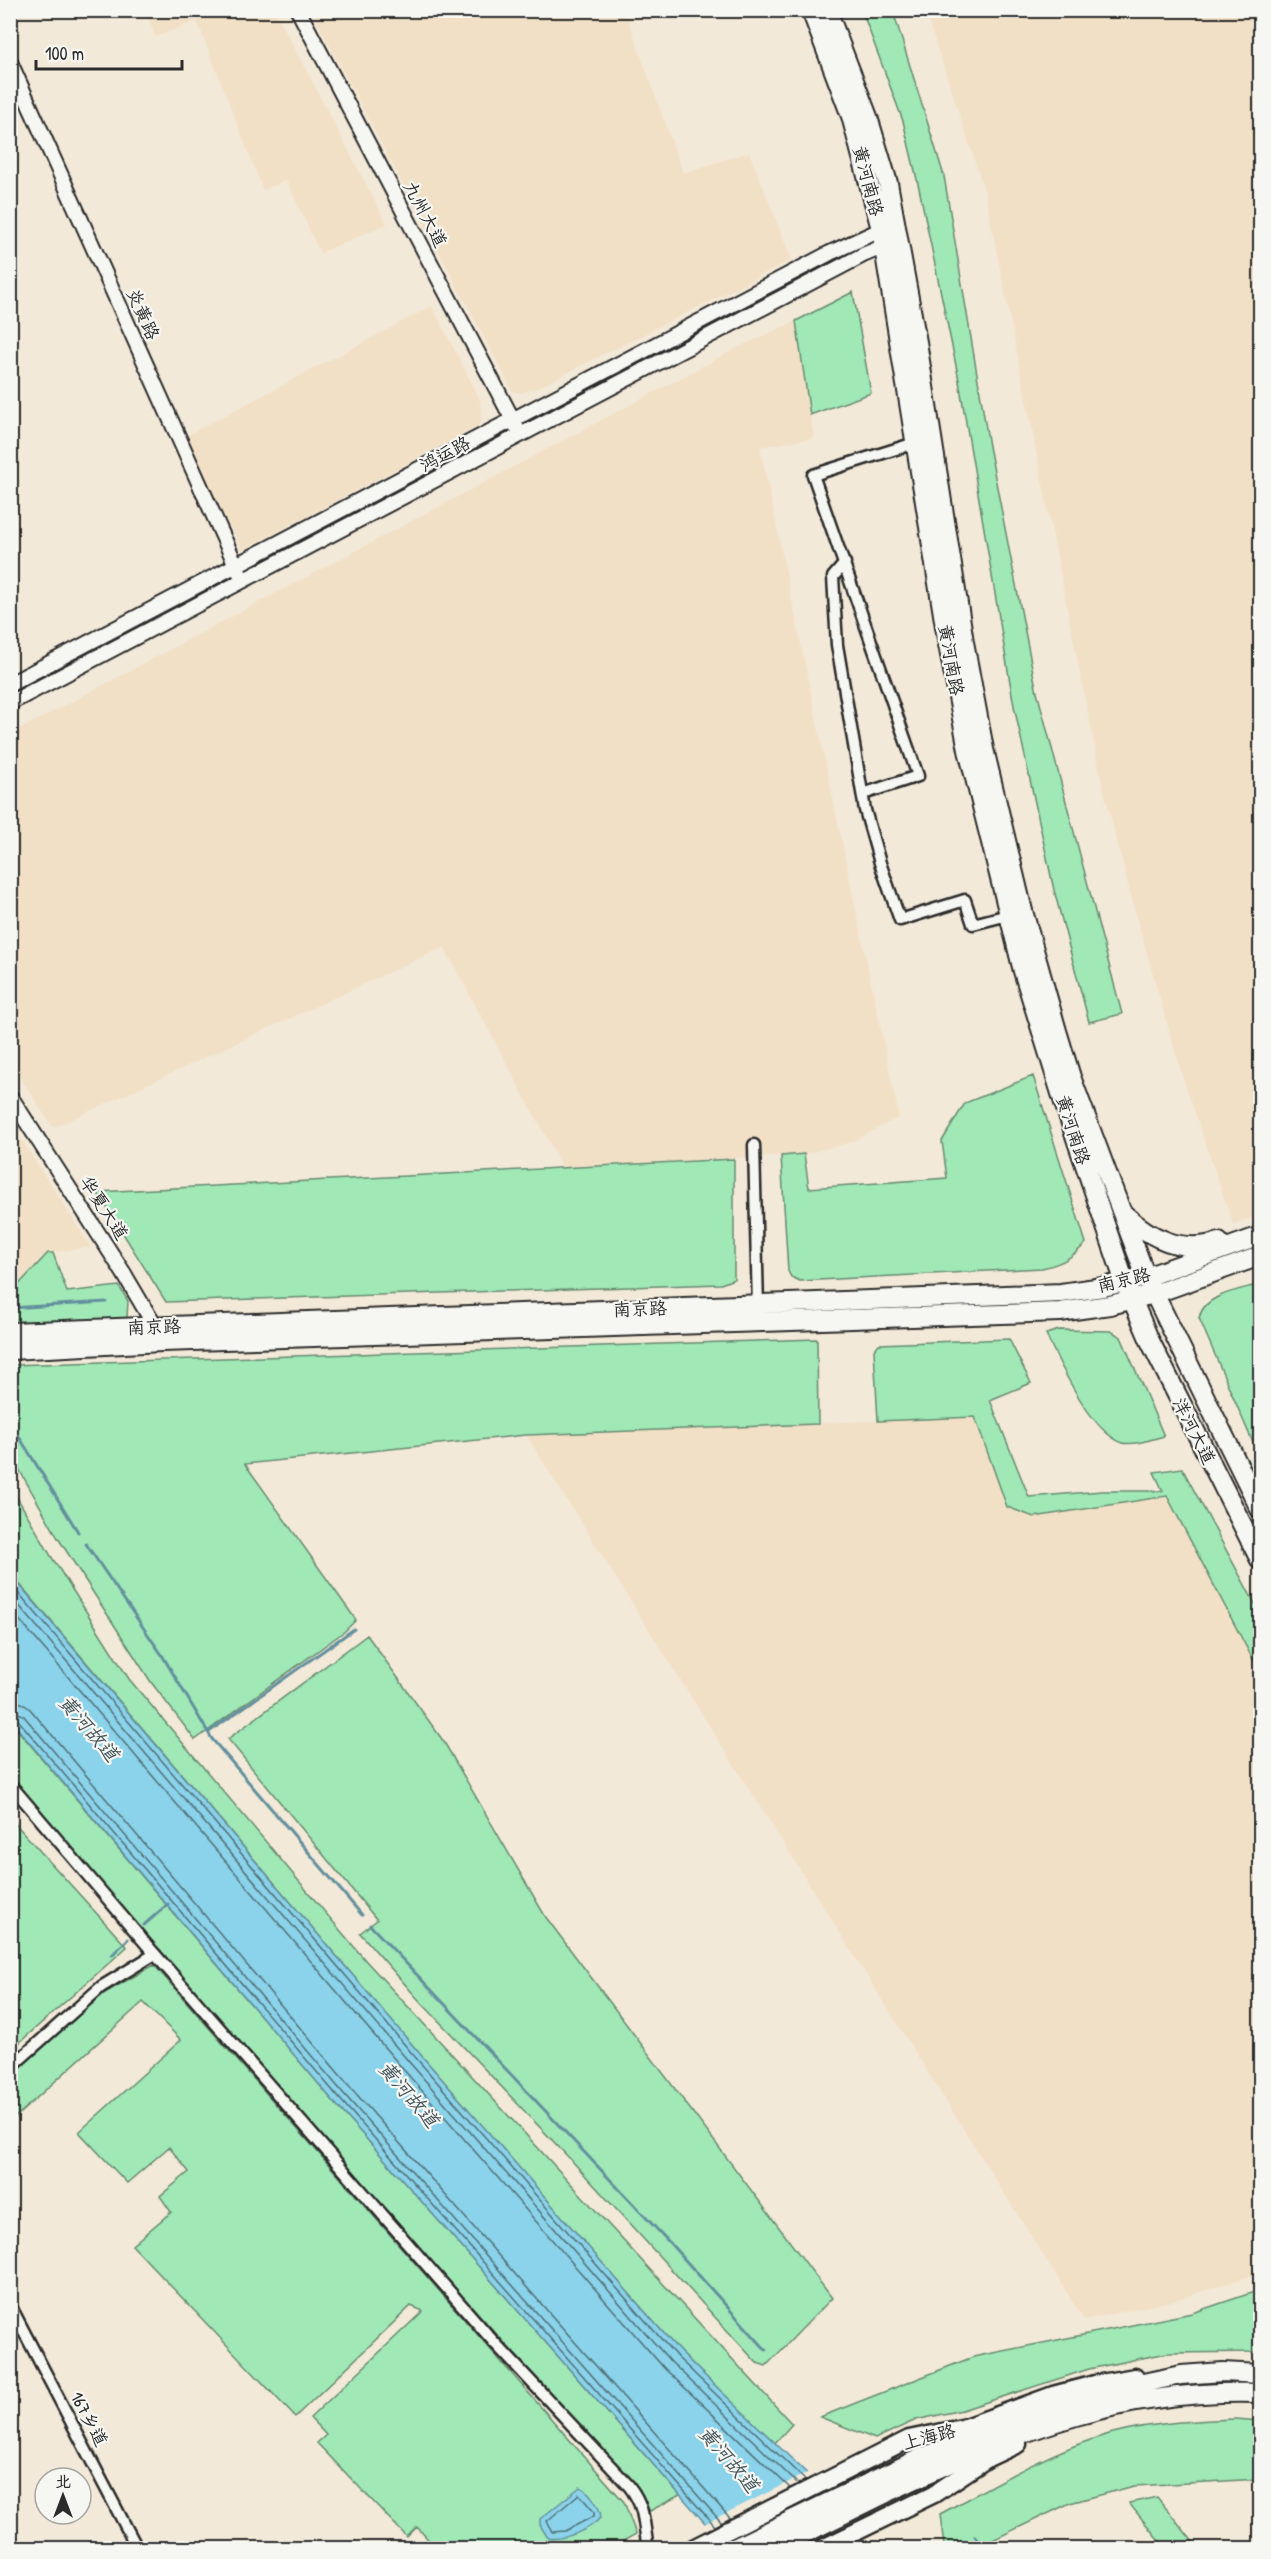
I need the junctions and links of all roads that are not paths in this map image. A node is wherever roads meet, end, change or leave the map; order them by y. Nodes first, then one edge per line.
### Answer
1 (298, 10) edge
2 (811, 10) edge
3 (826, 10) edge
4 (10, 62) edge
5 (890, 235) junction
6 (513, 420) junction
7 (520, 435) junction
8 (915, 443) junction
9 (845, 563) junction
10 (235, 566) junction
11 (245, 579) junction
12 (10, 684) edge
13 (10, 703) edge
14 (863, 794) junction
15 (1008, 915) junction
16 (10, 1096) edge
17 (754, 1145) dead end
18 (1122, 1212) junction
19 (1260, 1228) edge
20 (1260, 1236) edge
21 (1260, 1256) edge
22 (1146, 1277) junction
23 (1128, 1291) junction
24 (1154, 1294) junction
25 (758, 1313) junction
26 (10, 1332) edge
27 (159, 1335) junction
28 (10, 1350) edge
29 (1260, 1509) edge
30 (1260, 1560) edge
31 (10, 1784) edge
32 (155, 1954) junction
33 (10, 2068) edge
34 (10, 2305) edge
35 (1260, 2373) edge
36 (1181, 2375) junction
37 (1260, 2393) edge
38 (1178, 2396) junction
39 (922, 2468) junction
40 (137, 2548) edge
41 (648, 2548) edge
42 (693, 2548) edge
43 (734, 2548) edge
44 (775, 2548) edge
45 (824, 2548) edge

1 - 6 street, 九州大道
2 - 5 main road, 黄河南路
3 - 5 main road, 黄河南路
4 - 10 street, 炎黄路
5 - 6 street, 鸿运路
5 - 7 street, 鸿运路
5 - 8 main road, 黄河南路
5 - 18 main road, 黄河南路
6 - 7 street, 九州大道
6 - 10 street, 鸿运路
7 - 11 street, 鸿运路
8 - 9 street
8 - 15 main road, 黄河南路
9 - 14 street
9 - 14 street
10 - 11 street, 炎黄路
10 - 12 street, 鸿运路
11 - 13 street, 鸿运路
14 - 15 street
15 - 23 main road, 黄河南路
16 - 27 street, 华夏大道
17 - 25 street
18 - 19 main road
18 - 22 main road, 黄河南路
20 - 22 main road, 南京路
21 - 24 main road, 南京路
22 - 23 main road, 南京路
22 - 24 main road, 黄河南路
23 - 24 main road, 南京路
23 - 25 main road, 南京路
23 - 30 main road, 洋河大道
24 - 29 main road, 洋河大道
25 - 27 main road, 南京路
26 - 27 main road, 南京路
27 - 28 main road, 南京路
31 - 32 street
32 - 33 street
32 - 41 street
34 - 40 street, 167乡道
35 - 36 main road, 上海路
36 - 39 main road, 上海路
36 - 42 main road, 上海路
37 - 38 main road, 上海路
38 - 39 main road, 上海路
38 - 45 main road, 上海路
39 - 43 main road, 上海路
39 - 44 main road, 上海路

